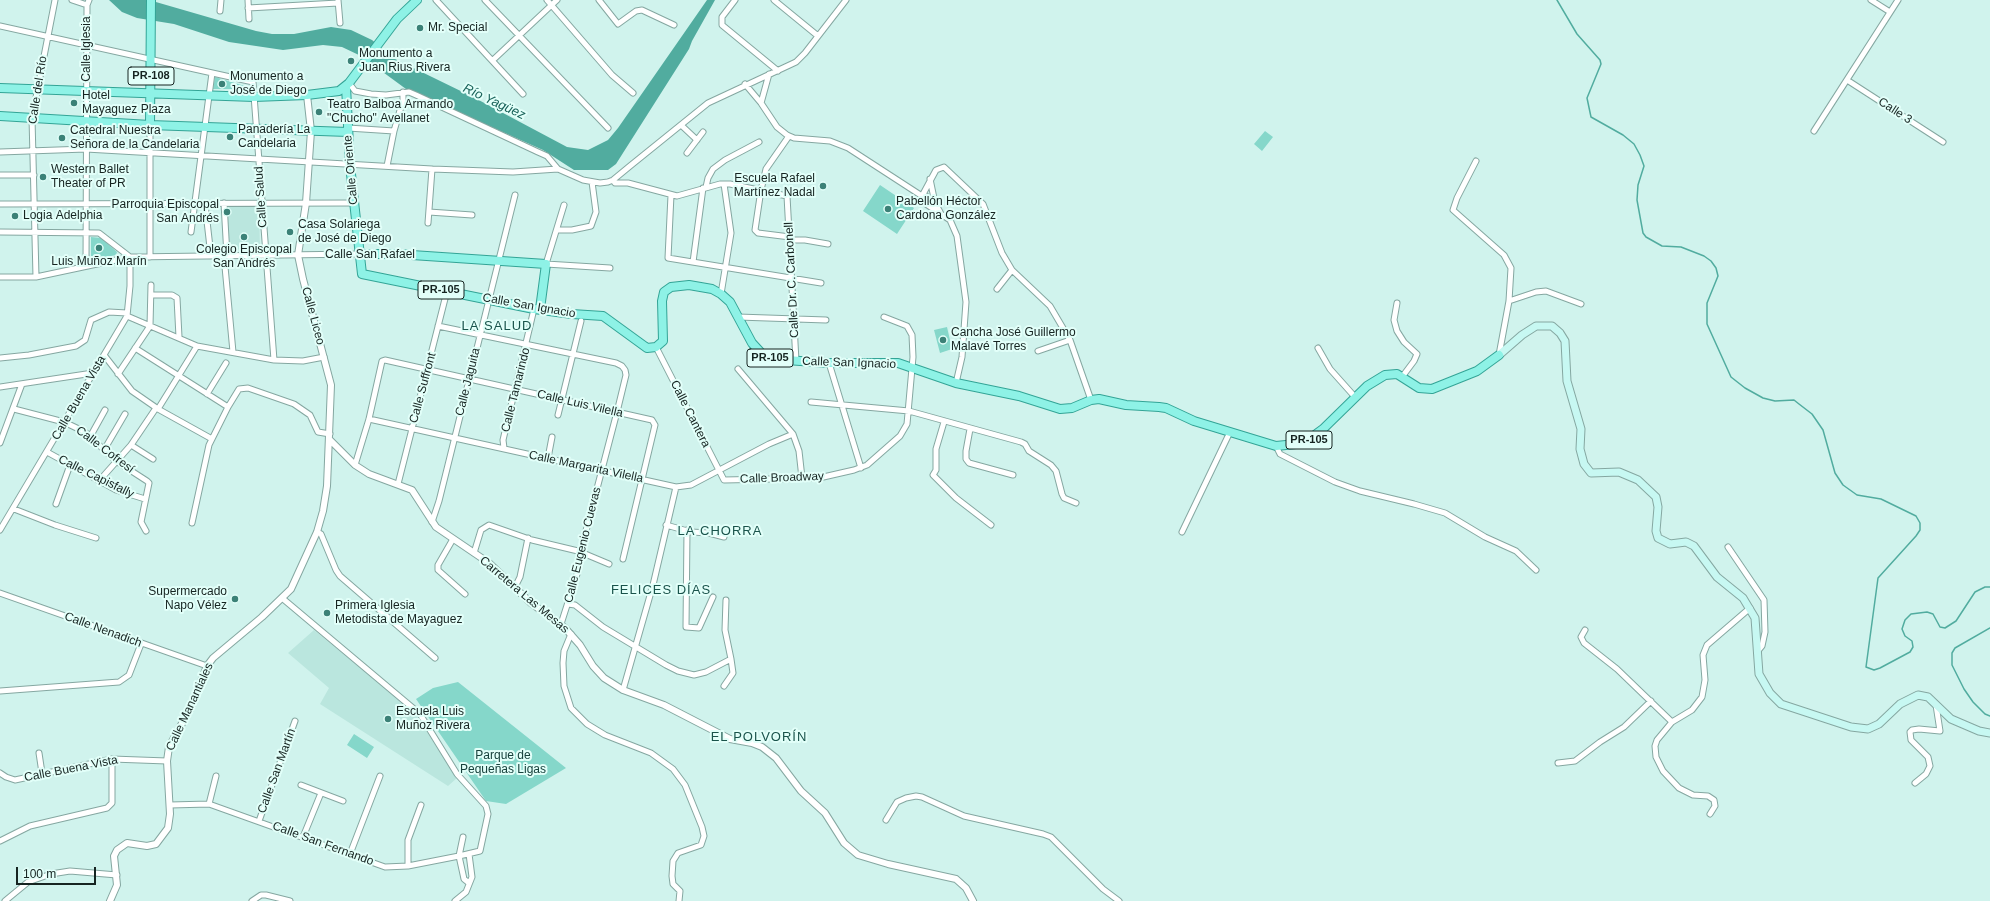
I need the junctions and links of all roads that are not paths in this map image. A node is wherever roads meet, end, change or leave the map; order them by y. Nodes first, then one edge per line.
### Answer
1 (55, 0) edge
2 (72, 0) edge
3 (151, 0) edge
4 (221, 0) edge
5 (248, 0) edge
6 (417, 0) edge
7 (436, 0) edge
8 (485, 0) edge
9 (547, 0) edge
10 (557, 0) edge
11 (599, 0) edge
12 (735, 0) edge
13 (774, 0) edge
14 (846, 0) edge
15 (1871, 0) edge
16 (1898, 0) edge
17 (338, 1) edge
18 (88, 2) edge
19 (551, 5) junction
20 (248, 8) junction
21 (220, 11) dead end
22 (1890, 12) junction
23 (249, 19) dead end
24 (340, 23) dead end
25 (674, 25) dead end
26 (0, 26) edge
27 (519, 35) junction
28 (818, 36) junction
29 (47, 37) junction
30 (87, 45) junction
31 (151, 60) junction
32 (493, 60) junction
33 (778, 71) junction
34 (212, 73) junction
35 (769, 74) junction
36 (1847, 80) junction
37 (745, 84) junction
38 (348, 85) junction
39 (0, 88) edge
40 (36, 89) junction
41 (87, 90) junction
42 (403, 92) junction
43 (150, 93) junction
44 (633, 93) dead end
45 (523, 94) dead end
46 (307, 95) junction
47 (208, 96) junction
48 (254, 97) junction
49 (761, 103) junction
50 (0, 116) edge
51 (32, 118) junction
52 (86, 121) junction
53 (150, 125) junction
54 (682, 126) junction
55 (204, 127) junction
56 (608, 128) dead end
57 (256, 129) junction
58 (348, 130) junction
59 (394, 131) junction
60 (1814, 131) dead end
61 (311, 132) junction
62 (704, 132) dead end
63 (789, 136) junction
64 (697, 140) junction
65 (759, 142) dead end
66 (1943, 142) dead end
67 (86, 149) junction
68 (0, 152) edge
69 (32, 152) junction
70 (150, 153) junction
71 (686, 153) dead end
72 (200, 156) junction
73 (258, 159) junction
74 (309, 161) junction
75 (1476, 161) dead end
76 (350, 165) junction
77 (387, 166) junction
78 (432, 169) junction
79 (558, 169) junction
80 (0, 175) edge
81 (34, 176) junction
82 (930, 178) junction
83 (613, 180) junction
84 (592, 182) junction
85 (724, 184) junction
86 (704, 188) junction
87 (761, 190) junction
88 (515, 195) dead end
89 (671, 195) junction
90 (922, 196) junction
91 (86, 203) junction
92 (306, 203) junction
93 (354, 203) junction
94 (935, 203) junction
95 (0, 204) edge
96 (35, 204) junction
97 (149, 204) junction
98 (193, 204) junction
99 (205, 204) junction
100 (224, 204) junction
101 (261, 204) junction
102 (564, 205) dead end
103 (429, 212) junction
104 (940, 212) junction
105 (472, 215) dead end
106 (428, 223) dead end
107 (557, 230) junction
108 (0, 232) edge
109 (35, 232) junction
110 (86, 232) junction
111 (190, 232) dead end
112 (791, 239) junction
113 (828, 244) dead end
114 (359, 254) junction
115 (266, 255) junction
116 (298, 255) junction
117 (211, 256) junction
118 (226, 256) junction
119 (130, 257) junction
120 (150, 257) junction
121 (499, 261) junction
122 (693, 262) junction
123 (546, 264) junction
124 (86, 266) junction
125 (726, 267) junction
126 (610, 268) dead end
127 (1012, 270) junction
128 (0, 277) edge
129 (36, 277) junction
130 (793, 279) junction
131 (821, 283) dead end
132 (151, 285) dead end
133 (997, 289) dead end
134 (447, 292) junction
135 (721, 294) junction
136 (151, 295) junction
137 (488, 300) junction
138 (1509, 301) junction
139 (1397, 303) dead end
140 (1581, 304) dead end
141 (537, 309) junction
142 (127, 314) junction
143 (738, 317) junction
144 (884, 317) dead end
145 (794, 319) junction
146 (826, 320) dead end
147 (581, 321) dead end
148 (150, 326) junction
149 (438, 326) junction
150 (480, 335) junction
151 (178, 337) junction
152 (1070, 340) junction
153 (527, 344) junction
154 (197, 346) junction
155 (656, 347) junction
156 (136, 348) junction
157 (1318, 348) dead end
158 (1038, 351) dead end
159 (233, 352) junction
160 (573, 354) junction
161 (104, 355) junction
162 (1499, 355) junction
163 (324, 357) junction
164 (0, 358) edge
165 (274, 360) junction
166 (796, 361) junction
167 (226, 363) dead end
168 (829, 363) junction
169 (911, 366) junction
170 (738, 369) dead end
171 (427, 370) junction
172 (93, 373) junction
173 (118, 374) junction
174 (1402, 376) junction
175 (179, 377) junction
176 (468, 379) junction
177 (956, 383) junction
178 (22, 384) junction
179 (0, 387) edge
180 (515, 390) junction
181 (207, 394) junction
182 (1355, 397) junction
183 (562, 400) junction
184 (1091, 400) junction
185 (811, 402) dead end
186 (842, 404) junction
187 (228, 407) junction
188 (157, 408) junction
189 (14, 409) junction
190 (105, 410) dead end
191 (909, 411) junction
192 (617, 412) junction
193 (125, 414) dead end
194 (558, 415) dead end
195 (369, 419) junction
196 (64, 422) junction
197 (944, 422) junction
198 (412, 428) junction
199 (970, 429) junction
200 (1230, 432) junction
201 (793, 434) junction
202 (90, 437) junction
203 (330, 437) junction
204 (552, 437) dead end
205 (453, 438) junction
206 (212, 439) junction
207 (0, 443) edge
208 (131, 446) junction
209 (1276, 446) junction
210 (504, 448) junction
211 (104, 450) junction
212 (47, 452) junction
213 (153, 458) dead end
214 (548, 458) junction
215 (116, 461) junction
216 (70, 465) junction
217 (355, 465) junction
218 (861, 468) junction
219 (602, 470) junction
220 (719, 470) junction
221 (1013, 475) dead end
222 (802, 478) junction
223 (642, 479) junction
224 (724, 480) joint
225 (99, 481) junction
226 (398, 484) junction
227 (676, 487) junction
228 (145, 499) junction
229 (1076, 503) dead end
230 (56, 504) dead end
231 (14, 509) junction
232 (432, 522) junction
233 (192, 523) dead end
234 (666, 525) junction
235 (991, 525) dead end
236 (0, 530) edge
237 (687, 530) junction
238 (146, 531) dead end
239 (316, 532) junction
240 (1182, 532) dead end
241 (724, 537) dead end
242 (96, 538) dead end
243 (528, 538) junction
244 (453, 539) junction
245 (1728, 547) dead end
246 (581, 552) junction
247 (474, 553) junction
248 (623, 559) dead end
249 (610, 564) dead end
250 (1536, 570) dead end
251 (515, 587) junction
252 (0, 593) edge
253 (465, 594) dead end
254 (713, 597) dead end
255 (282, 598) junction
256 (726, 600) dead end
257 (568, 604) junction
258 (1750, 608) junction
259 (561, 624) junction
260 (1585, 630) dead end
261 (571, 634) junction
262 (141, 644) junction
263 (637, 647) junction
264 (1756, 652) junction
265 (435, 658) dead end
266 (731, 659) junction
267 (207, 666) junction
268 (724, 686) dead end
269 (623, 690) junction
270 (0, 691) edge
271 (1651, 701) junction
272 (1936, 704) junction
273 (295, 721) dead end
274 (1672, 722) junction
275 (1990, 733) edge
276 (39, 753) dead end
277 (112, 759) junction
278 (167, 761) junction
279 (1558, 763) dead end
280 (0, 773) edge
281 (42, 773) junction
282 (216, 776) dead end
283 (380, 776) dead end
284 (1915, 784) dead end
285 (301, 785) dead end
286 (321, 793) junction
287 (343, 801) dead end
288 (209, 804) junction
289 (170, 805) junction
290 (421, 806) dead end
291 (1710, 814) dead end
292 (886, 820) dead end
293 (259, 821) junction
294 (304, 837) junction
295 (463, 837) dead end
296 (0, 841) edge
297 (350, 854) junction
298 (469, 854) junction
299 (459, 856) junction
300 (408, 866) junction
301 (117, 875) junction
302 (469, 883) junction
303 (5, 901) edge
304 (110, 901) edge
305 (252, 901) edge
306 (290, 901) edge
307 (455, 901) edge
308 (679, 901) edge
309 (973, 901) edge
310 (1119, 901) edge

1 - 29 street, Calle del Río
2 - 18 street
3 - 31 main road, PR-108
4 - 21 street
5 - 20 street
6 - 38 main road
7 - 32 street
8 - 27 street
9 - 19 street
10 - 19 street
11 - 25 street
12 - 33 street
13 - 28 street
14 - 28 street
15 - 22 street
16 - 22 street
17 - 20 street
17 - 24 street
18 - 30 street, Calle Iglesia
19 - 27 street
19 - 44 street
20 - 23 street
22 - 36 street
26 - 29 street
27 - 32 street
27 - 56 street
28 - 33 street
29 - 30 street
29 - 40 street, Calle del Río
30 - 31 street
30 - 41 street, Calle Iglesia
31 - 34 street
31 - 43 main road, PR-108
32 - 45 street
33 - 35 street
34 - 47 street
34 - 48 street, Calle Salud
35 - 37 street
35 - 49 street
36 - 60 street
36 - 66 street, Calle 3
37 - 49 street
37 - 54 street
38 - 42 street
38 - 46 main road
38 - 58 main road, Calle Oriente / PR-105
39 - 40 main road
40 - 41 main road
40 - 51 street, Calle del Río
41 - 43 main road
41 - 52 street, Calle Iglesia
42 - 59 street
42 - 79 street
43 - 47 main road
43 - 53 main road, PR-108
46 - 48 main road
46 - 61 street, Calle Liceo
47 - 48 main road
47 - 55 street
48 - 57 street, Calle Salud
49 - 63 street
50 - 51 main road
51 - 52 main road
51 - 69 street, Calle del Río
52 - 53 main road
52 - 67 street, Calle Iglesia
53 - 55 main road
53 - 70 street
54 - 64 street
54 - 83 street
55 - 57 main road
55 - 72 street
57 - 61 main road
57 - 73 street, Calle Salud
58 - 59 street
58 - 61 main road
58 - 76 main road, Calle Oriente / PR-105
59 - 77 street
61 - 74 street, Calle Liceo
62 - 64 street
63 - 87 street
63 - 90 street
64 - 71 street
65 - 86 street
67 - 69 street
67 - 70 street
67 - 91 street, Calle Iglesia
68 - 69 street
69 - 81 street, Calle del Río
70 - 72 street
70 - 97 street
72 - 73 street
72 - 98 street
73 - 74 street
73 - 101 street, Calle Salud
74 - 76 street
74 - 92 street, Calle Liceo
75 - 138 street
76 - 77 street
76 - 93 main road, Calle Oriente / PR-105
77 - 78 street
78 - 79 street
78 - 103 street
79 - 84 street
80 - 81 street
81 - 96 street, Calle del Río
82 - 90 street
82 - 94 street
82 - 127 street
83 - 84 street
83 - 89 street
84 - 107 street
85 - 86 street
85 - 87 street
85 - 125 street
86 - 89 street
86 - 122 street
87 - 112 street, Calle Dr. C. Carbonell
87 - 112 street
88 - 121 street, Calle Jaguita
89 - 122 street
90 - 94 street
90 - 104 street
91 - 96 street
91 - 97 street
91 - 110 street, Calle Iglesia
92 - 93 street
92 - 101 street
92 - 116 street, Calle Liceo
93 - 114 main road, Calle Oriente / PR-105
94 - 104 street
95 - 96 street
96 - 109 street, Calle del Río
97 - 98 street
97 - 120 street
98 - 99 street
98 - 111 street
99 - 100 street
99 - 117 street
100 - 101 street
100 - 118 street
101 - 115 street, Calle Salud
102 - 107 street, Calle Tamarindo
103 - 105 street
103 - 106 street
104 - 177 street
107 - 123 street, Calle Tamarindo
108 - 109 street
109 - 110 street
109 - 129 street, Calle del Río
110 - 119 street
110 - 124 street, Calle Iglesia
112 - 113 street
112 - 130 street, Calle Dr. C. Carbonell
114 - 116 street, Calle San Rafael
114 - 121 main road, Calle San Rafael
114 - 134 main road, Calle San Ignacio / PR-105
115 - 116 street, Calle San Rafael
115 - 118 street, Calle San Rafael
115 - 165 street, Calle Salud
116 - 163 street, Calle Liceo
117 - 118 street, Calle San Rafael
117 - 120 street, Calle San Rafael
118 - 159 street
119 - 120 street, Calle San Rafael
119 - 124 street, Calle San Rafael
119 - 142 street, Calle Buena Vista
121 - 123 main road, Calle San Rafael
121 - 137 street, Calle Jaguita
122 - 125 street
123 - 126 street, Calle San Rafael
123 - 141 main road, Calle Tamarindo
124 - 129 street, Calle San Rafael
125 - 130 street
125 - 135 street
127 - 133 street
127 - 152 street
128 - 129 street, Calle San Rafael
130 - 131 street
130 - 145 street, Calle Dr. C. Carbonell
132 - 136 street
134 - 137 main road, Calle San Ignacio / PR-105
134 - 149 street, Calle Suffront
135 - 143 main road, Calle San Ignacio / PR-105
135 - 155 main road, Calle San Ignacio / PR-105
136 - 148 street
136 - 151 street
137 - 141 main road, Calle San Ignacio / PR-105
137 - 150 street, Calle Jaguita
138 - 140 street
138 - 162 street
139 - 174 street
141 - 153 street, Calle Tamarindo
141 - 155 main road, Calle San Ignacio / PR-105
142 - 148 street
142 - 161 street, Calle Buena Vista
142 - 164 street
143 - 145 street
143 - 166 main road, Calle San Ignacio / PR-105
144 - 169 street, Calle Broadway
145 - 146 street
145 - 166 street, Calle Dr. C. Carbonell
147 - 160 street
148 - 151 street
148 - 156 street
149 - 150 street
149 - 171 street, Calle Suffront
150 - 153 street
150 - 176 street, Calle Jaguita
151 - 154 street
152 - 158 street
152 - 184 street
153 - 160 street
153 - 180 street, Calle Tamarindo
154 - 159 street
154 - 175 street
155 - 220 street, Calle Cantera
156 - 173 street
156 - 175 street
157 - 182 street
159 - 165 street
160 - 183 street
160 - 192 street, Calle Eugenio Cuevas
161 - 172 street, Calle Buena Vista
161 - 173 street
162 - 174 main road
162 - 258 main road
163 - 165 street
163 - 203 street, Calle Liceo
166 - 168 main road, Calle San Ignacio / PR-105
167 - 181 street
168 - 169 main road, Calle San Ignacio / PR-105
168 - 186 street
169 - 177 main road, Calle San Ignacio / PR-105
169 - 191 street, Calle Broadway
170 - 201 street
171 - 176 street, Calle Luis Vilella
171 - 195 street, Calle Luis Vilella
171 - 198 street, Calle Suffront
172 - 178 street
172 - 196 street, Calle Buena Vista
173 - 188 street
174 - 182 main road, PR-105
175 - 181 street
175 - 188 street
176 - 180 street, Calle Luis Vilella
176 - 205 street, Calle Jaguita
177 - 184 main road, Calle San Ignacio / PR-105
178 - 179 street
178 - 189 street
180 - 183 street, Calle Luis Vilella
180 - 210 street, Calle Tamarindo
181 - 187 street
182 - 209 main road, PR-105
183 - 192 street, Calle Luis Vilella
183 - 194 street
184 - 200 main road, PR-105
185 - 186 street
186 - 191 street
186 - 218 street
187 - 203 street
187 - 206 street
188 - 206 street
188 - 208 street
189 - 196 street, Calle Cofresí
189 - 207 street
190 - 202 street
191 - 197 street
191 - 218 street, Calle Broadway
192 - 219 street, Calle Eugenio Cuevas
192 - 223 street, Calle Luis Vilella
193 - 211 street
195 - 198 street, Calle Margarita Vilella
195 - 217 street
196 - 202 street, Calle Cofresí
196 - 212 street, Calle Buena Vista
197 - 199 street
197 - 235 street
198 - 205 street, Calle Margarita Vilella
198 - 226 street, Calle Suffront
199 - 221 street
199 - 229 street
200 - 209 main road, PR-105
200 - 240 street
201 - 220 street, Calle Margarita Vilella
201 - 222 street
202 - 211 street, Calle Cofresí
203 - 217 street, Carretera Las Mesas
203 - 239 street, Calle Manantiales
204 - 214 street
205 - 210 street, Calle Margarita Vilella
205 - 232 street, Calle Jaguita
206 - 233 street
208 - 213 street
208 - 215 street
209 - 250 street
210 - 214 street, Calle Margarita Vilella
211 - 215 street, Calle Cofresí
212 - 216 street, Calle Capisfally
212 - 231 street, Calle Buena Vista
214 - 219 street, Calle Margarita Vilella
215 - 225 street
215 - 228 street, Calle Cofresí
216 - 225 street, Calle Capisfally
216 - 230 street
217 - 226 street, Carretera Las Mesas
218 - 222 street, Calle Broadway
219 - 223 street, Calle Margarita Vilella
219 - 246 street, Calle Eugenio Cuevas
220 - 224 street, Calle Cantera
220 - 227 street, Calle Margarita Vilella
222 - 224 street, Calle Broadway
223 - 227 street, Calle Margarita Vilella
223 - 248 street
225 - 228 street, Calle Capisfally
226 - 232 street, Carretera Las Mesas
227 - 234 street
228 - 238 street
231 - 236 street, Calle Buena Vista
231 - 242 street
232 - 244 street, Carretera Las Mesas
234 - 237 street
234 - 263 street
237 - 241 street
237 - 254 street
239 - 255 street, Calle Manantiales
239 - 265 street
243 - 246 street
243 - 247 street
243 - 251 street
244 - 247 street, Carretera Las Mesas
244 - 253 street
245 - 264 street
246 - 249 street
246 - 257 street, Calle Eugenio Cuevas
247 - 251 street, Carretera Las Mesas
251 - 259 street, Carretera Las Mesas
252 - 262 street, Calle Nenadich
255 - 267 street, Calle Manantiales
255 - 298 street
256 - 266 street
257 - 259 street, Calle Eugenio Cuevas
257 - 263 street
258 - 264 main road
258 - 274 street
259 - 261 street, Carretera Las Mesas
260 - 271 street
261 - 269 street, Carretera Las Mesas
261 - 308 street
262 - 267 street, Calle Nenadich
262 - 270 street
263 - 266 street
263 - 269 street
264 - 272 main road
266 - 268 street
267 - 278 street, Calle Manantiales
269 - 309 street, Carretera Las Mesas
271 - 274 street
271 - 279 street
272 - 275 main road
272 - 284 street
273 - 293 street, Calle San Martín
274 - 291 street
276 - 281 street
277 - 278 street, Calle Buena Vista
277 - 281 street, Calle Buena Vista
277 - 296 street
278 - 289 street, Calle Manantiales
280 - 281 street, Calle Buena Vista
282 - 288 street
283 - 297 street
285 - 286 street
286 - 287 street
286 - 294 street
288 - 289 street, Calle San Fernando
288 - 293 street, Calle San Fernando
289 - 301 street, Calle Manantiales
290 - 300 street
292 - 310 street
293 - 294 street, Calle San Fernando
294 - 297 street, Calle San Fernando
295 - 299 street
297 - 300 street, Calle San Fernando
298 - 299 street, Calle San Fernando
298 - 302 street
299 - 300 street, Calle San Fernando
299 - 302 street
301 - 303 street
301 - 304 street, Calle Manantiales
302 - 307 street
305 - 306 street

